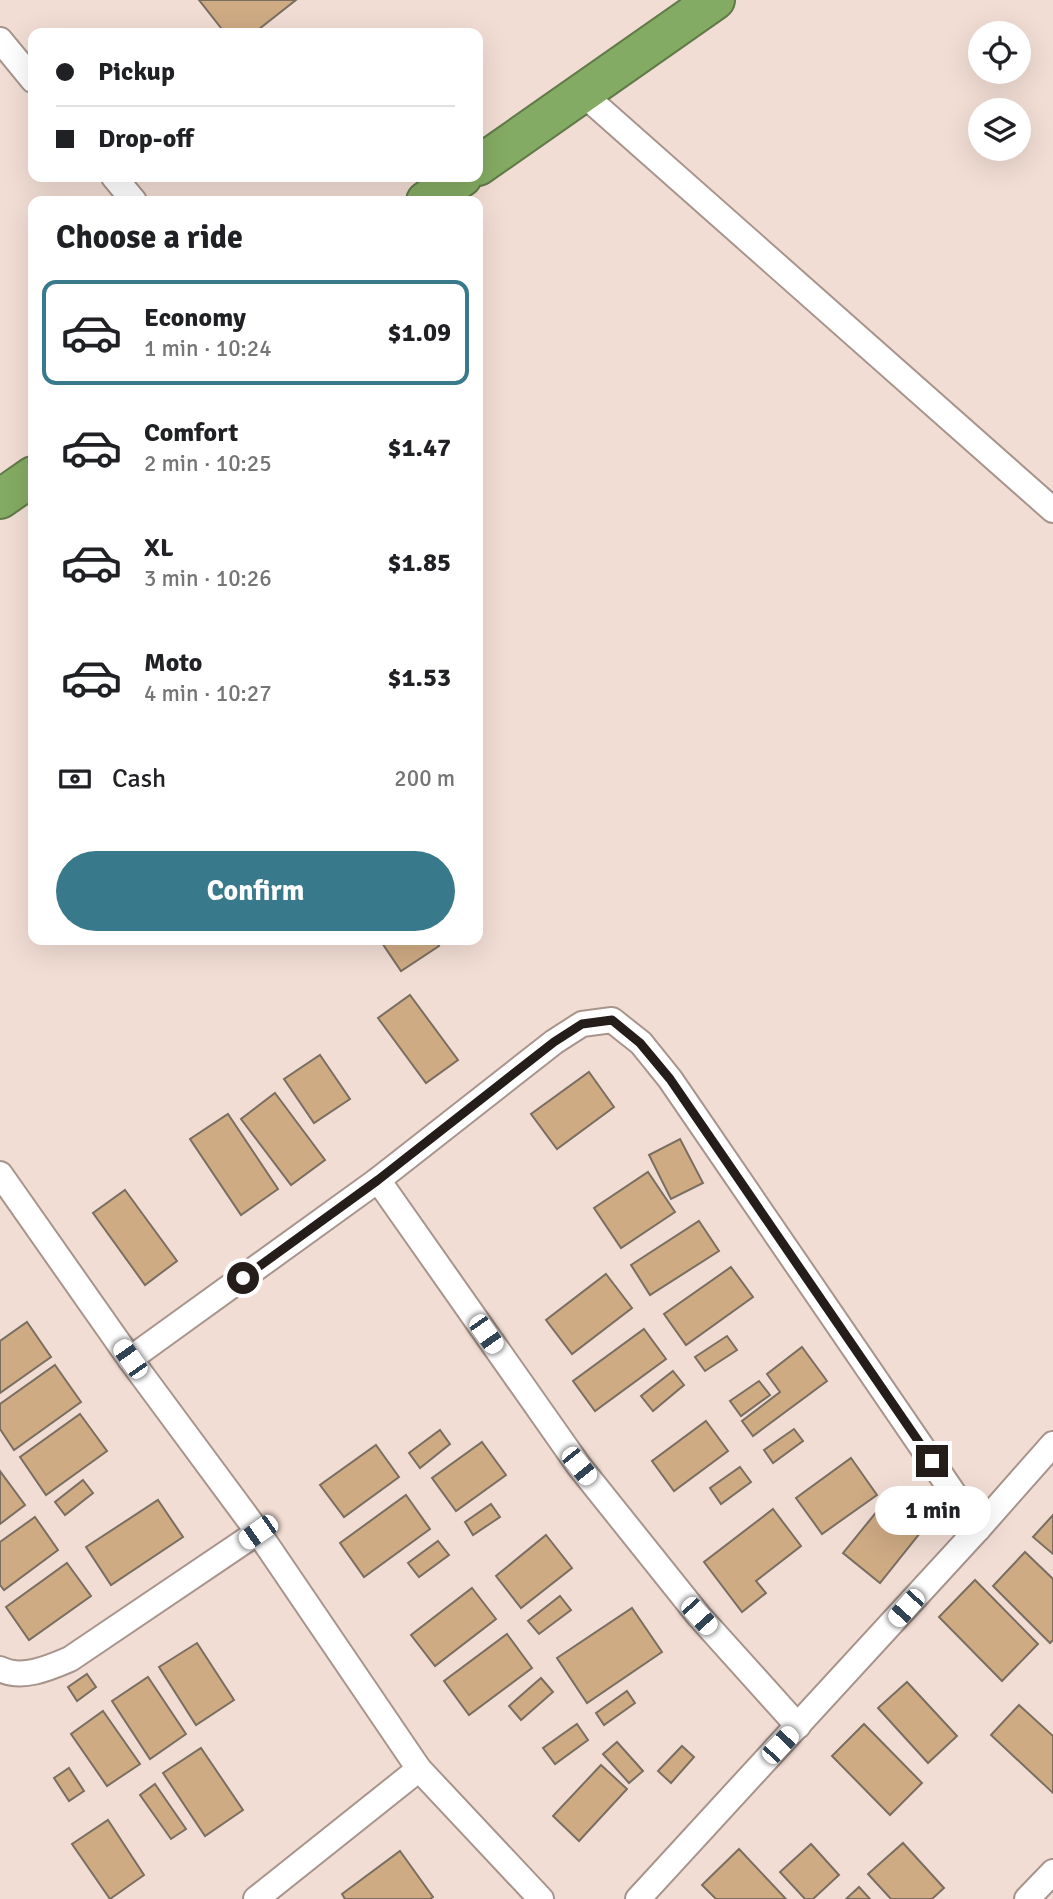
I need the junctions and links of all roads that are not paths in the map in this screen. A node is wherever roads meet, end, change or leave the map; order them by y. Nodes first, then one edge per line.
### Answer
1 (715, 0) edge
2 (5, 56) edge
3 (28, 76) edge
4 (582, 93) junction
5 (483, 162) edge
6 (118, 182) edge
7 (454, 182) edge
8 (130, 196) edge
9 (433, 196) edge
10 (28, 479) edge
11 (0, 499) edge
12 (1053, 510) edge
13 (0, 1174) edge
14 (378, 1180) junction
15 (130, 1359) junction
16 (1053, 1444) edge
17 (978, 1529) junction
18 (258, 1532) junction
19 (0, 1669) edge
20 (798, 1726) junction
21 (419, 1769) junction
22 (1053, 1871) edge
23 (256, 1899) edge
24 (541, 1899) edge
25 (638, 1899) edge
26 (1027, 1899) edge

1 - 4 highway
2 - 3 street
4 - 5 highway
4 - 12 street
6 - 8 street
7 - 9 highway
10 - 11 highway
13 - 15 street
14 - 15 street
14 - 17 street
14 - 20 street
15 - 18 street
16 - 17 street
17 - 20 street
18 - 19 street
18 - 21 street
20 - 25 street
21 - 23 street
21 - 24 street
22 - 26 street

